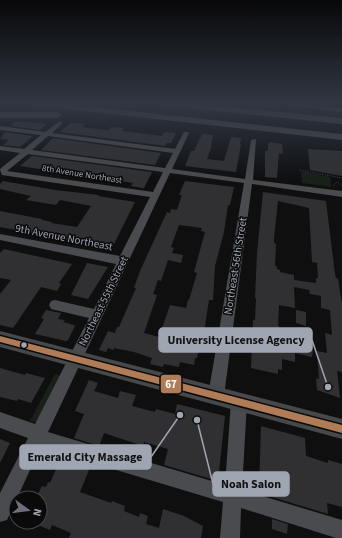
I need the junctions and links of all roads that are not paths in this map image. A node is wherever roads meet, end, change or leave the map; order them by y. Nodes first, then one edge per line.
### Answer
1 (0, 128) edge
2 (54, 128) edge
3 (256, 128) edge
4 (315, 128) edge
5 (342, 131) edge
6 (186, 133) dead end
7 (302, 133) junction
8 (46, 134) junction
9 (342, 138) edge
10 (254, 140) dead end
11 (342, 141) edge
12 (0, 148) edge
13 (178, 151) junction
14 (26, 152) junction
15 (168, 171) junction
16 (2, 172) edge
17 (249, 181) junction
18 (341, 191) edge
19 (155, 195) junction
20 (342, 205) edge
21 (0, 237) edge
22 (123, 261) junction
23 (55, 305) dead end
24 (97, 315) junction
25 (0, 339) edge
26 (76, 358) junction
27 (216, 396) junction
28 (239, 402) junction
29 (0, 420) edge
30 (342, 429) edge
31 (39, 434) junction
32 (233, 496) junction
33 (0, 513) edge
34 (342, 530) edge
35 (230, 538) edge

1 - 8 street
2 - 8 street
3 - 7 highway
4 - 5 highway
6 - 13 street, Northeast 55th Street
7 - 9 highway
7 - 11 highway
8 - 13 street
8 - 14 street
10 - 17 street, Northeast 56th Street
12 - 14 street
13 - 15 street, Northeast 55th Street
14 - 15 street
14 - 16 street
15 - 17 street
15 - 19 street, Northeast 55th Street
16 - 19 street, 8th Avenue Northeast
17 - 18 street
17 - 27 street, Northeast 56th Street
18 - 20 street
19 - 22 street, Northeast 55th Street
21 - 22 street, 9th Avenue Northeast
22 - 24 street, Northeast 55th Street
23 - 24 street
24 - 26 street, Northeast 55th Street
25 - 26 main road
26 - 27 main road
26 - 31 street, Northeast 55th Street
27 - 28 main road
28 - 30 main road
28 - 32 street
29 - 31 street
31 - 32 street
31 - 33 street, Northeast 55th Street
32 - 34 street
32 - 35 street

